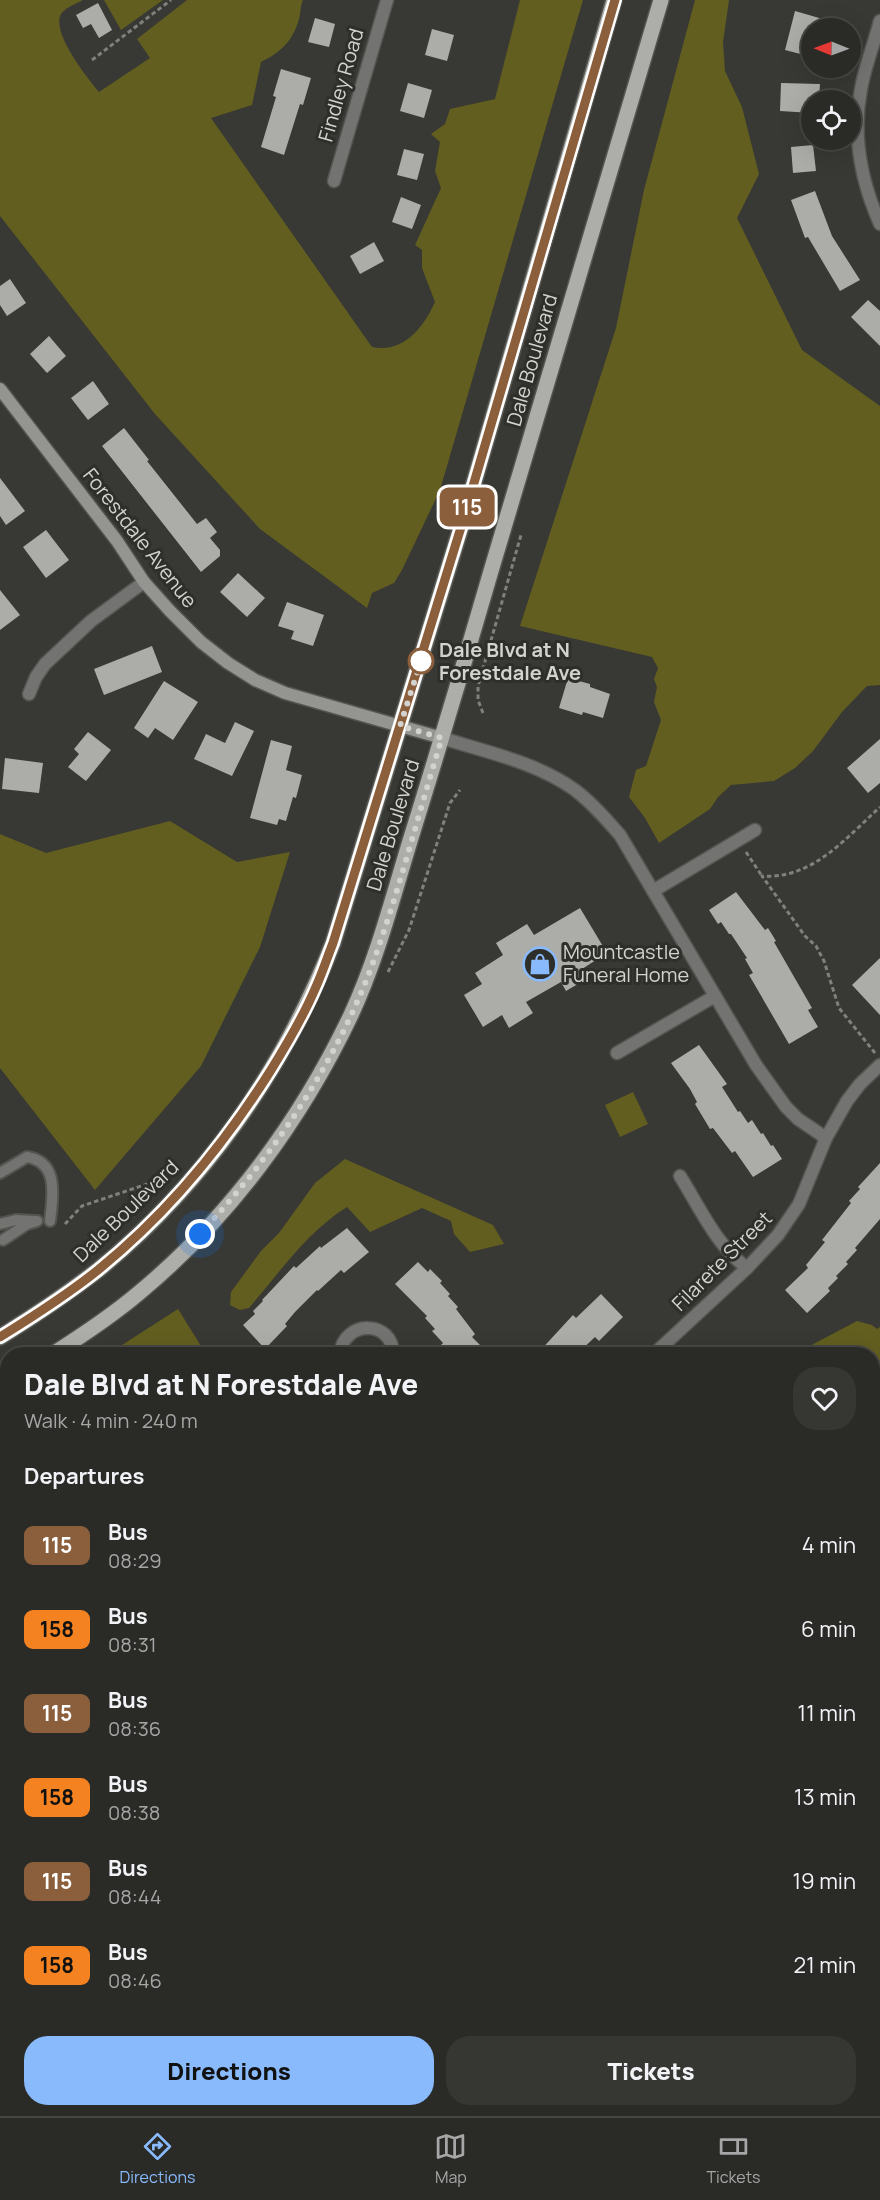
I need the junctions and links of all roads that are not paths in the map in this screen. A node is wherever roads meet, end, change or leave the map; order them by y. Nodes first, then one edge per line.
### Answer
1 (387, 0) edge
2 (615, 0) edge
3 (661, 0) edge
4 (880, 21) edge
5 (334, 181) dead end
6 (880, 225) edge
7 (0, 389) edge
8 (144, 582) junction
9 (29, 694) dead end
10 (400, 726) junction
11 (442, 738) junction
12 (755, 830) dead end
13 (653, 891) junction
14 (715, 996) junction
15 (617, 1053) dead end
16 (880, 1065) edge
17 (826, 1138) junction
18 (0, 1173) edge
19 (680, 1176) dead end
20 (50, 1221) dead end
21 (0, 1224) edge
22 (3, 1240) dead end
23 (747, 1268) junction
24 (0, 1337) edge
25 (63, 1347) edge
26 (341, 1347) edge
27 (392, 1347) edge
28 (662, 1347) edge

1 - 5 street, Findley Road
2 - 10 main road, Dale Boulevard
3 - 11 main road, Dale Boulevard
4 - 6 street
7 - 8 street, Forestdale Avenue
8 - 9 street
8 - 10 street, Forestdale Avenue
10 - 11 street, Forestdale Avenue
10 - 24 main road, Dale Boulevard
11 - 13 street, Forestdale Avenue
11 - 25 main road, Dale Boulevard
12 - 13 street
13 - 14 street, Forestdale Avenue
14 - 15 street
14 - 17 street, Forestdale Avenue
16 - 17 street, Filarete Street
17 - 23 street, Filarete Street
18 - 20 lane
19 - 23 street
21 - 22 lane
23 - 28 street, Filarete Street
26 - 27 street

